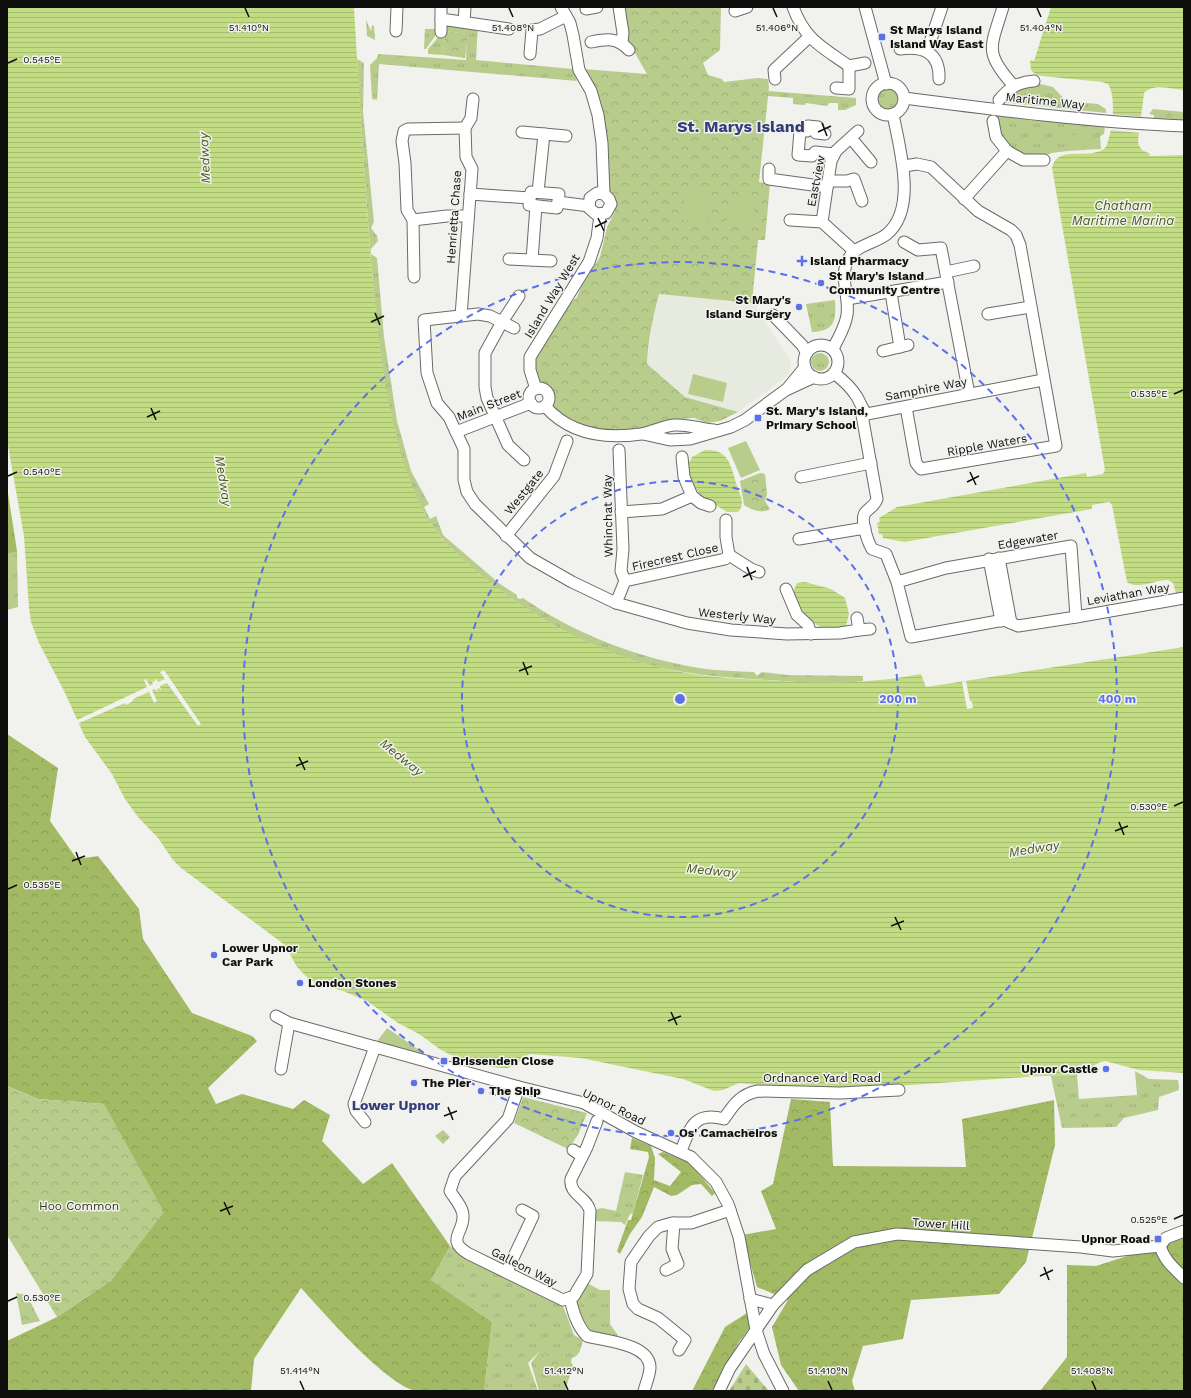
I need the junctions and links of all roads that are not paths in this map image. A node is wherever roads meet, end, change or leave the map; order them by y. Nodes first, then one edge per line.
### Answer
1 (397, 7) edge
2 (441, 7) edge
3 (465, 7) edge
4 (597, 7) edge
5 (619, 7) edge
6 (747, 7) edge
7 (793, 7) edge
8 (865, 7) edge
9 (942, 7) edge
10 (1002, 7) edge
11 (586, 9) dead end
12 (564, 11) edge
13 (735, 11) dead end
14 (441, 19) junction
15 (464, 22) junction
16 (509, 30) dead end
17 (396, 31) dead end
18 (440, 32) dead end
19 (809, 37) junction
20 (591, 42) dead end
21 (900, 49) dead end
22 (927, 51) junction
23 (530, 54) dead end
24 (865, 63) dead end
25 (849, 66) junction
26 (939, 79) dead end
27 (775, 80) dead end
28 (1034, 81) dead end
29 (886, 84) junction
30 (1014, 86) junction
31 (836, 88) dead end
32 (472, 98) dead end
33 (904, 98) junction
34 (999, 100) dead end
35 (893, 114) junction
36 (993, 121) dead end
37 (1179, 126) edge
38 (464, 128) junction
39 (522, 132) dead end
40 (544, 134) junction
41 (825, 134) dead end
42 (566, 136) dead end
43 (1006, 151) junction
44 (834, 154) junction
45 (1044, 160) dead end
46 (870, 162) dead end
47 (904, 166) junction
48 (769, 169) dead end
49 (828, 184) junction
50 (470, 194) junction
51 (604, 194) junction
52 (535, 199) junction
53 (964, 199) junction
54 (862, 201) dead end
55 (589, 206) junction
56 (600, 215) junction
57 (468, 216) junction
58 (413, 220) junction
59 (790, 220) dead end
60 (822, 222) junction
61 (904, 242) dead end
62 (854, 252) junction
63 (509, 258) dead end
64 (532, 260) junction
65 (550, 261) dead end
66 (974, 266) dead end
67 (414, 277) dead end
68 (947, 277) junction
69 (890, 292) junction
70 (519, 296) dead end
71 (847, 299) junction
72 (1030, 307) junction
73 (988, 314) dead end
74 (773, 315) dead end
75 (461, 316) junction
76 (502, 322) junction
77 (514, 328) dead end
78 (833, 349) junction
79 (807, 352) junction
80 (883, 352) dead end
81 (805, 367) junction
82 (834, 373) junction
83 (814, 377) junction
84 (1043, 380) junction
85 (536, 389) junction
86 (787, 389) junction
87 (969, 394) junction
88 (531, 403) junction
89 (545, 406) junction
90 (906, 406) junction
91 (868, 414) junction
92 (495, 416) junction
93 (456, 432) junction
94 (566, 441) dead end
95 (619, 450) dead end
96 (682, 457) dead end
97 (524, 460) dead end
98 (872, 467) junction
99 (801, 477) dead end
100 (692, 496) junction
101 (710, 506) dead end
102 (621, 512) junction
103 (726, 520) dead end
104 (865, 528) junction
105 (506, 536) junction
106 (799, 539) dead end
107 (729, 555) junction
108 (994, 559) junction
109 (759, 572) dead end
110 (625, 581) junction
111 (897, 582) junction
112 (786, 589) dead end
113 (1179, 598) edge
114 (616, 603) junction
115 (1076, 617) junction
116 (1006, 622) junction
117 (862, 626) dead end
118 (811, 634) junction
119 (276, 1016) dead end
120 (289, 1023) junction
121 (375, 1047) junction
122 (281, 1069) dead end
123 (519, 1087) junction
124 (899, 1090) dead end
125 (597, 1121) dead end
126 (365, 1122) dead end
127 (573, 1150) dead end
128 (681, 1151) junction
129 (582, 1156) junction
130 (522, 1210) dead end
131 (730, 1210) junction
132 (674, 1223) junction
133 (1184, 1231) edge
134 (1160, 1246) junction
135 (666, 1270) dead end
136 (507, 1271) junction
137 (1184, 1278) edge
138 (570, 1298) junction
139 (750, 1300) junction
140 (773, 1305) junction
141 (756, 1330) junction
142 (685, 1341) dead end
143 (644, 1391) edge
144 (719, 1391) edge
145 (783, 1391) edge

1 - 17 street
2 - 14 street
3 - 15 street
4 - 11 street
5 - 20 street
6 - 13 street
7 - 19 street
8 - 29 street
9 - 22 street
10 - 30 street
12 - 23 street
12 - 51 street
14 - 15 street
14 - 18 street
15 - 16 street
19 - 25 street
19 - 27 street
21 - 22 street
22 - 26 street
24 - 25 street
25 - 31 street
28 - 30 street
29 - 33 street
29 - 35 street
30 - 34 street
32 - 38 street, Henrietta Chase
33 - 35 street
33 - 37 street, Maritime Way
35 - 47 street
36 - 43 street
38 - 50 street, Henrietta Chase
38 - 58 street
39 - 40 street
40 - 42 street
40 - 52 street
41 - 44 street
43 - 45 street
43 - 53 street
44 - 46 street, Eastview
44 - 49 street, Eastview
47 - 53 street
47 - 62 street
48 - 49 street
49 - 54 street
49 - 60 street, Eastview
50 - 52 street
50 - 57 street, Henrietta Chase
51 - 55 street
51 - 56 street
52 - 55 street
52 - 64 street
53 - 72 street
55 - 56 street
56 - 85 street, Island Way West
57 - 58 street
57 - 75 street, Henrietta Chase
58 - 67 street
59 - 60 street
60 - 62 street
61 - 68 street
62 - 71 street
63 - 64 street
64 - 65 street
66 - 68 street
68 - 69 street
68 - 87 street
69 - 71 street
69 - 80 street
70 - 76 street
71 - 78 street
72 - 73 street
72 - 84 street
74 - 79 street
75 - 76 street
75 - 93 street, Westerly Way
76 - 77 street
76 - 92 street
78 - 79 street
78 - 82 street
79 - 81 street
81 - 83 street
81 - 86 street
82 - 83 street
82 - 91 street
83 - 86 street
84 - 87 street, Samphire Way
84 - 90 street, Ripple Waters
85 - 88 street
85 - 89 street, Island Way West
86 - 89 street
87 - 90 street, Samphire Way
88 - 89 street
88 - 92 street, Main Street
90 - 91 street, Samphire Way
91 - 98 street
92 - 93 street, Main Street
92 - 97 street
93 - 105 street, Westerly Way
94 - 105 street, Westgate
95 - 102 street, Whinchat Way
96 - 100 street
98 - 99 street
98 - 104 street
100 - 101 street
100 - 102 street
102 - 110 street, Whinchat Way
103 - 107 street, Firecrest Close
104 - 106 street
104 - 111 street
105 - 114 street, Westerly Way
107 - 109 street, Firecrest Close
107 - 110 street, Firecrest Close
108 - 111 street, Edgewater
108 - 115 street, Edgewater
108 - 116 street
110 - 114 street, Firecrest Close
111 - 116 street
112 - 118 street
113 - 115 street, Leviathan Way
114 - 118 street, Westerly Way
115 - 116 street
117 - 118 street, Westerly Way
119 - 120 street, Upnor Road
120 - 121 street, Upnor Road
120 - 122 street
121 - 123 street, Upnor Road
121 - 126 street
123 - 128 street, Upnor Road
123 - 136 street, Galleon Way
124 - 128 street, Ordnance Yard Road
125 - 129 street
127 - 129 street
128 - 131 street, Upnor Road
129 - 138 street
130 - 136 street
131 - 132 street
131 - 139 street, Upnor Road
132 - 135 street
132 - 142 street
133 - 134 street
134 - 137 street
134 - 140 street, Tower Hill
136 - 138 street, Galleon Way
138 - 143 street
139 - 140 street
139 - 141 street, Upnor Road
140 - 141 street, Tower Hill
141 - 144 street, Tower Hill
141 - 145 street, Upnor Road

